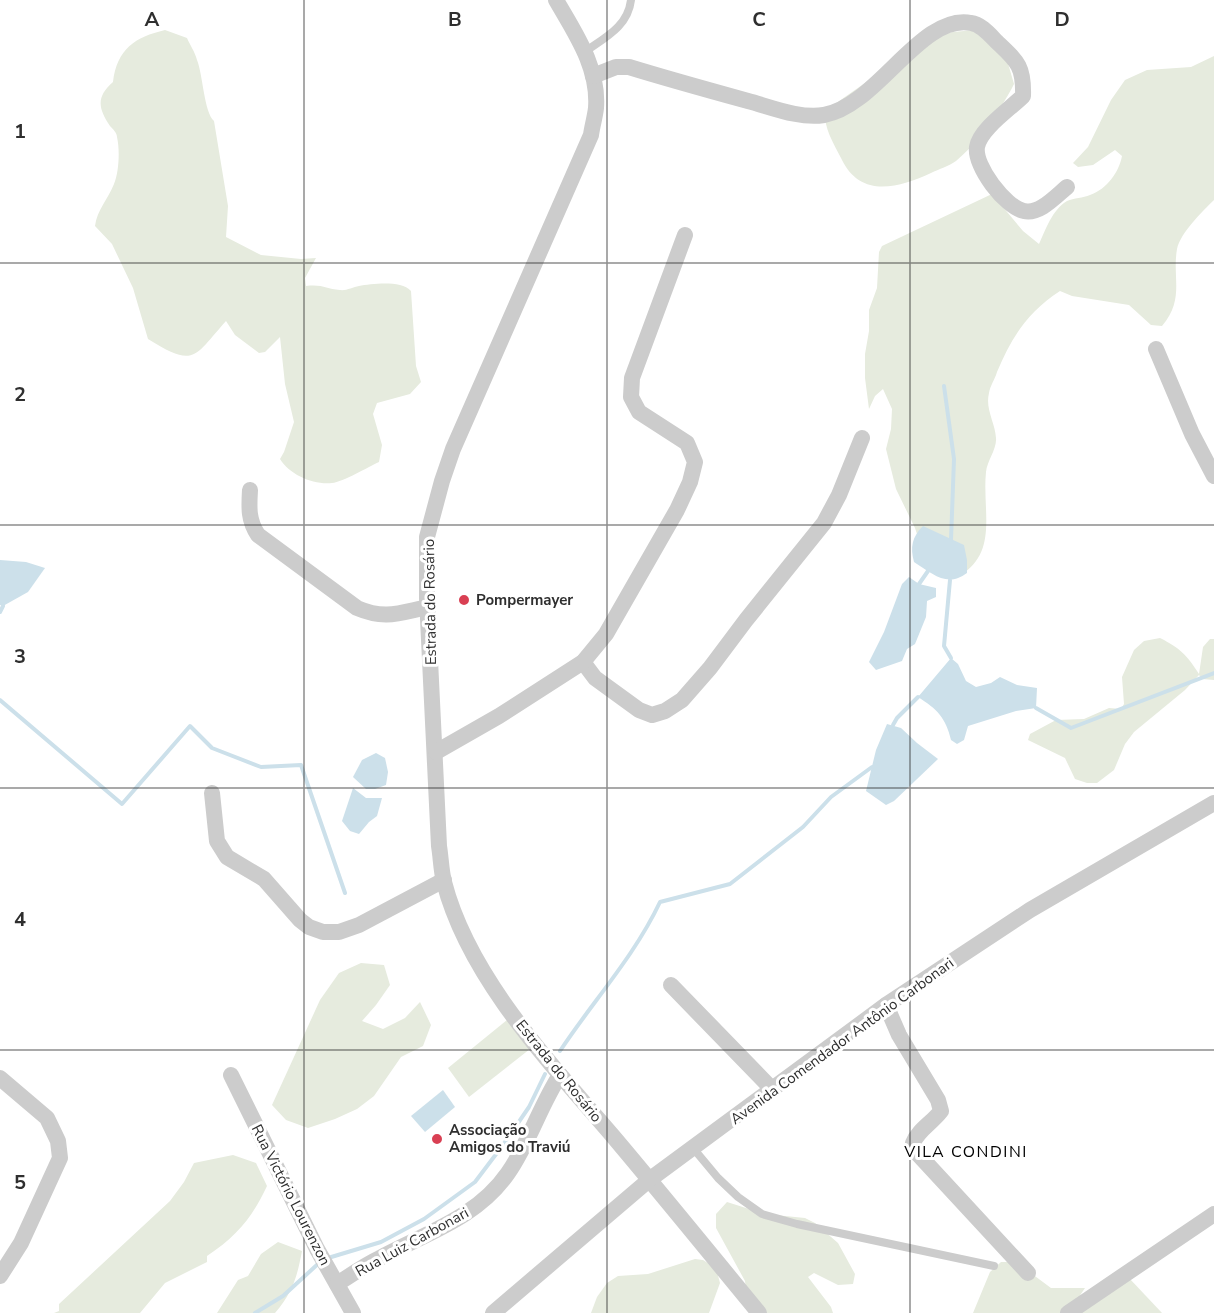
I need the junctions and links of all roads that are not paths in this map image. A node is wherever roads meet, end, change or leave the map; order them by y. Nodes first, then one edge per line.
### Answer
1 (556, 0) edge
2 (632, 0) edge
3 (586, 51) junction
4 (593, 76) junction
5 (1067, 187) dead end
6 (685, 235) dead end
7 (1156, 349) dead end
8 (862, 438) dead end
9 (1214, 476) edge
10 (250, 490) dead end
11 (428, 607) junction
12 (584, 662) junction
13 (436, 752) junction
14 (212, 793) dead end
15 (1214, 803) edge
16 (444, 880) junction
17 (671, 985) dead end
18 (886, 1005) junction
19 (231, 1075) dead end
20 (560, 1075) junction
21 (0, 1078) edge
22 (771, 1089) junction
23 (693, 1148) junction
24 (649, 1180) junction
25 (1214, 1214) edge
26 (994, 1266) dead end
27 (1028, 1273) dead end
28 (0, 1276) edge
29 (337, 1284) junction
30 (353, 1313) edge
31 (493, 1313) edge
32 (759, 1313) edge
33 (1068, 1313) edge

1 - 3 street, Estrada do Rosário
2 - 3 lane
3 - 4 street, Estrada do Rosário
4 - 5 street
4 - 11 street, Estrada do Rosário
6 - 12 street
7 - 9 street
8 - 12 street
10 - 11 street
11 - 13 street, Estrada do Rosário
12 - 13 street
13 - 16 street, Estrada do Rosário
14 - 16 street
15 - 18 street, Avenida Comendador Antônio Carbonari
16 - 20 street, Estrada do Rosário
17 - 22 street
18 - 22 street, Avenida Comendador Antônio Carbonari
18 - 27 street
19 - 29 street, Rua Victório Lourenzon
20 - 24 street, Estrada do Rosário
20 - 29 street, Rua Luiz Carbonari
21 - 28 street
22 - 23 street, Avenida Comendador Antônio Carbonari
23 - 24 street, Avenida Comendador Antônio Carbonari
23 - 26 lane
24 - 31 street, Avenida Comendador Antônio Carbonari
24 - 32 street, Estrada do Rosário
25 - 33 street
29 - 30 street, Rua Victório Lourenzon

